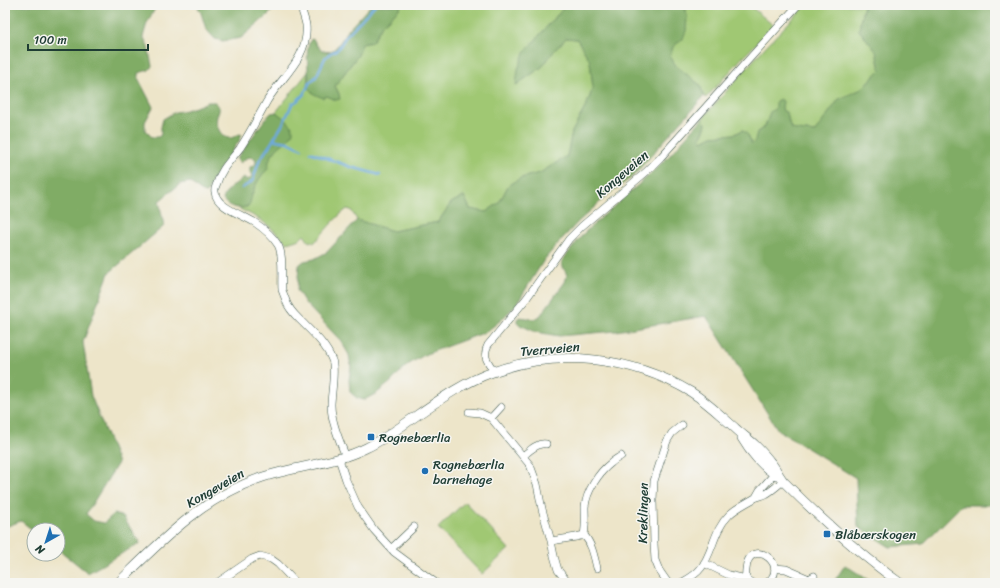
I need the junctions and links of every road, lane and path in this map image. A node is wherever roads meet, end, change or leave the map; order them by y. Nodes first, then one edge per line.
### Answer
1 (300, 5) edge
2 (798, 5) edge
3 (494, 371) junction
4 (501, 407) dead end
5 (469, 412) dead end
6 (491, 418) junction
7 (682, 425) dead end
8 (546, 444) dead end
9 (523, 456) junction
10 (621, 456) dead end
11 (342, 458) junction
12 (779, 476) junction
13 (756, 497) junction
14 (414, 527) dead end
15 (584, 535) junction
16 (551, 541) junction
17 (391, 549) junction
18 (704, 563) junction
19 (597, 568) dead end
20 (775, 568) junction
21 (814, 576) dead end
22 (749, 581) edge
23 (118, 583) edge
24 (217, 583) edge
25 (296, 583) edge
26 (436, 583) edge
27 (568, 583) edge
28 (668, 583) edge
29 (681, 583) edge
30 (767, 583) edge
31 (900, 583) edge

1 - 11 street
2 - 3 street, Kongeveien
3 - 11 main road, Tverrveien
3 - 12 main road, Tverrveien
4 - 6 street
5 - 6 street
6 - 9 street
7 - 28 street, Kreklingen
8 - 9 street
9 - 16 street
10 - 15 street
11 - 17 street
11 - 23 main road, Kongeveien
12 - 13 street
12 - 13 street
12 - 31 main road, Tverrveien
13 - 18 street
14 - 17 street
15 - 16 street
15 - 19 street
16 - 27 street
17 - 26 street
18 - 22 street
18 - 29 street
20 - 21 street
20 - 22 street
20 - 30 street
24 - 25 street

